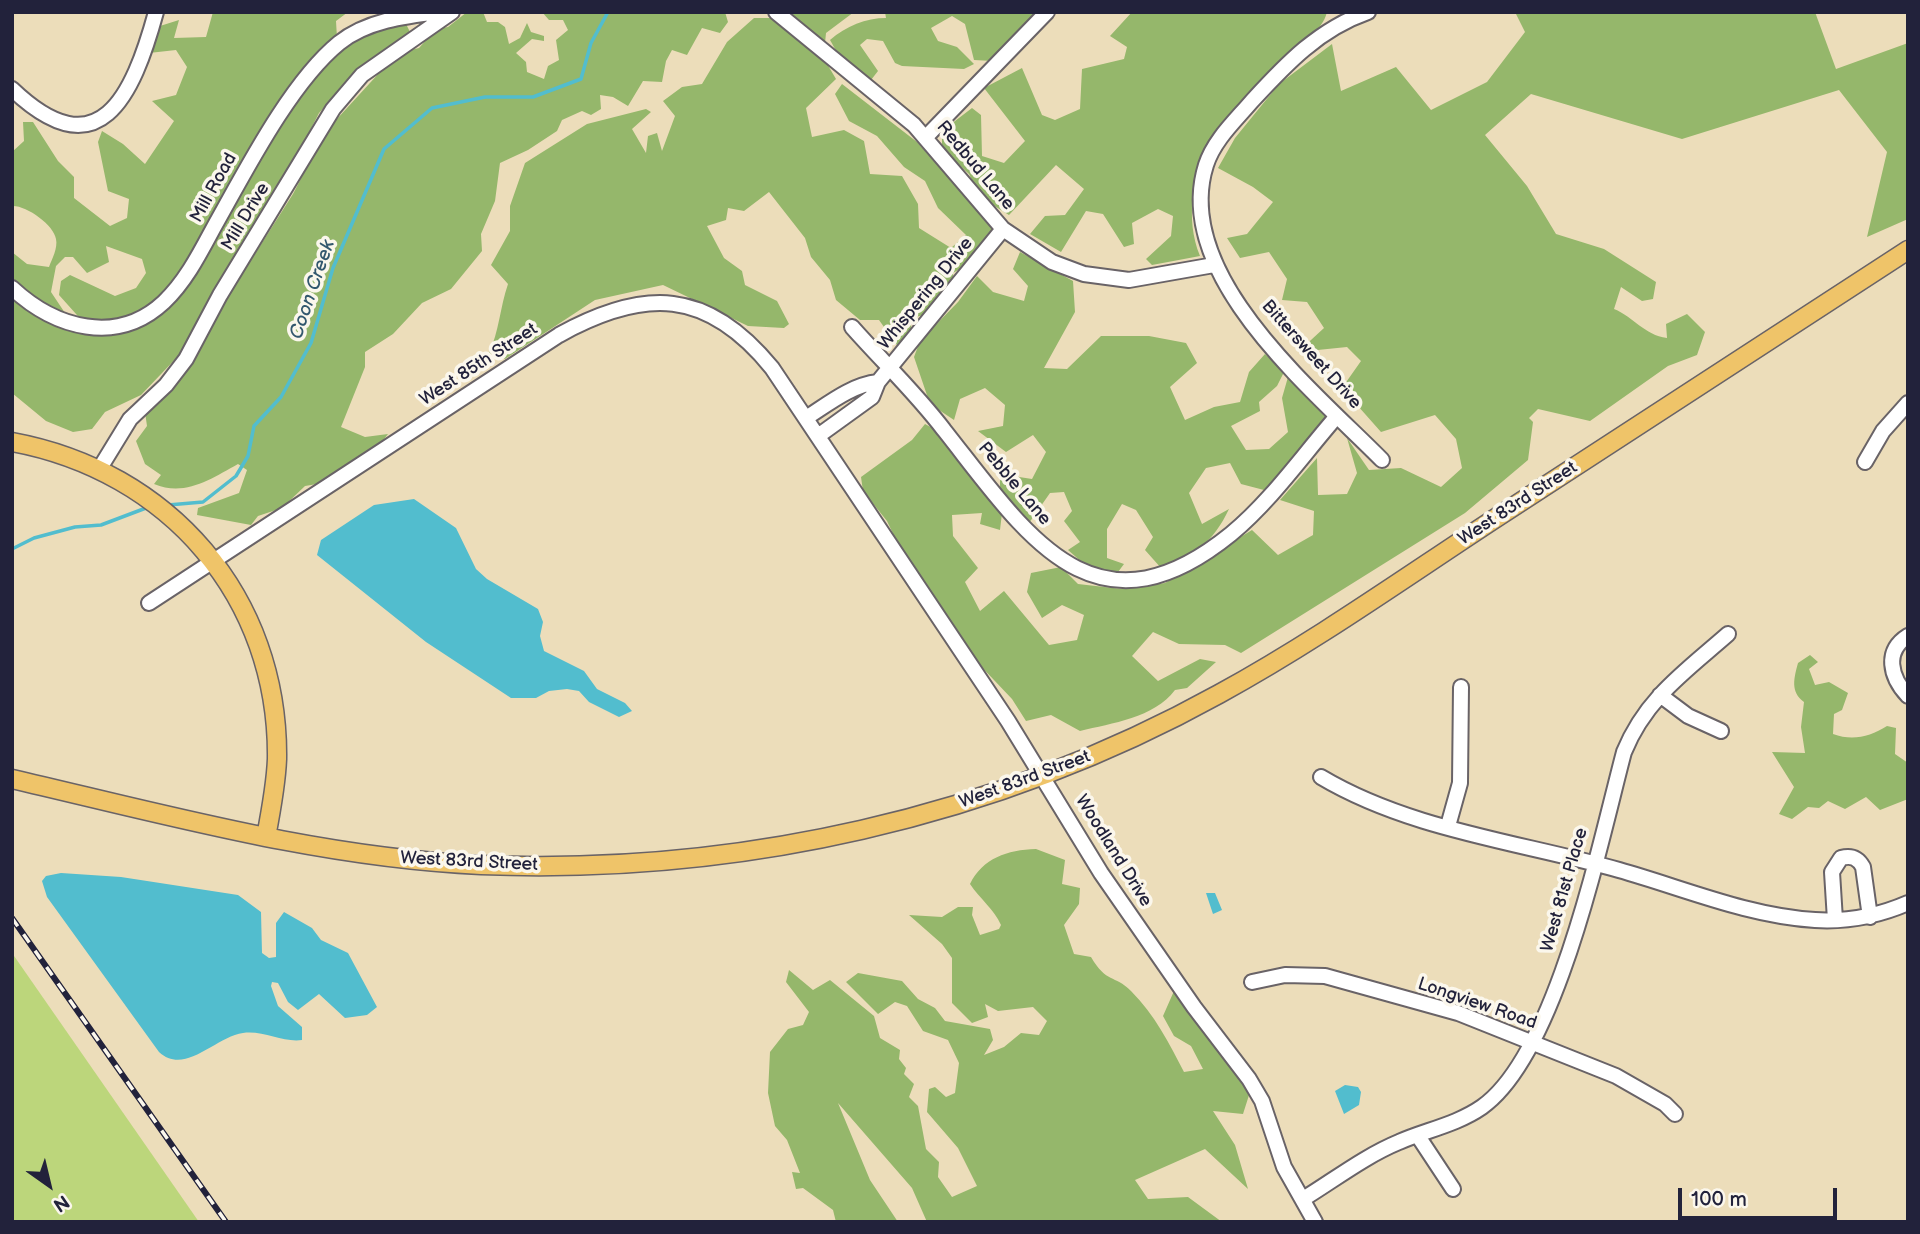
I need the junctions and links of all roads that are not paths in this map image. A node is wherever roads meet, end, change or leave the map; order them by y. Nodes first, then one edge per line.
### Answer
1 (156, 12) edge
2 (439, 12) edge
3 (452, 12) edge
4 (776, 12) edge
5 (1047, 12) edge
6 (1368, 12) edge
7 (12, 89) edge
8 (926, 137) junction
9 (1003, 229) junction
10 (1908, 250) edge
11 (1214, 265) junction
12 (12, 289) edge
13 (852, 327) dead end
14 (889, 369) junction
15 (878, 382) junction
16 (1908, 404) edge
17 (1337, 416) junction
18 (806, 418) junction
19 (818, 436) junction
20 (12, 442) edge
21 (1382, 460) dead end
22 (1865, 462) dead end
23 (100, 468) junction
24 (214, 562) junction
25 (149, 603) dead end
26 (1728, 634) dead end
27 (1908, 636) edge
28 (1461, 687) dead end
29 (1660, 695) junction
30 (1908, 696) edge
31 (1721, 731) dead end
32 (1044, 776) junction
33 (1321, 777) dead end
34 (12, 779) edge
35 (1448, 826) junction
36 (266, 838) junction
37 (1594, 864) junction
38 (1908, 903) edge
39 (1870, 917) junction
40 (1835, 920) junction
41 (1252, 982) dead end
42 (1532, 1043) junction
43 (1675, 1114) dead end
44 (1418, 1136) junction
45 (1453, 1189) dead end
46 (1303, 1199) junction
47 (1315, 1222) edge

1 - 7 street
2 - 12 street, Mill Road
3 - 23 street, Mill Drive
4 - 8 street, Redbud Lane
5 - 8 street
6 - 11 street, Bittersweet Drive
8 - 9 street, Redbud Lane
9 - 11 street, Redbud Lane
9 - 14 street, Whispering Drive
10 - 32 main road, West 83rd Street
11 - 17 street, Bittersweet Drive
13 - 14 street, Pebble Lane
14 - 15 street, Whispering Drive
14 - 17 street, Pebble Lane
15 - 18 street
15 - 19 street, Whispering Drive
16 - 22 street
17 - 21 street, Bittersweet Drive
18 - 19 street, West 85th Street
18 - 24 street, West 85th Street
19 - 32 street, Woodland Drive
20 - 23 main road
23 - 24 main road
24 - 25 street, West 85th Street
24 - 36 main road
26 - 29 street, West 81st Place
27 - 30 street
28 - 35 street
29 - 31 street
29 - 37 street, West 81st Place
32 - 36 main road, West 83rd Street
32 - 46 street, Woodland Drive
33 - 35 street
34 - 36 main road, West 83rd Street
35 - 37 street
37 - 40 street
37 - 42 street, West 81st Place
38 - 39 street
39 - 40 street
39 - 40 street
41 - 42 street, Longview Road
42 - 43 street, Longview Road
42 - 44 street, West 81st Place
44 - 45 street
44 - 46 street, West 81st Place
46 - 47 street, Woodland Drive

